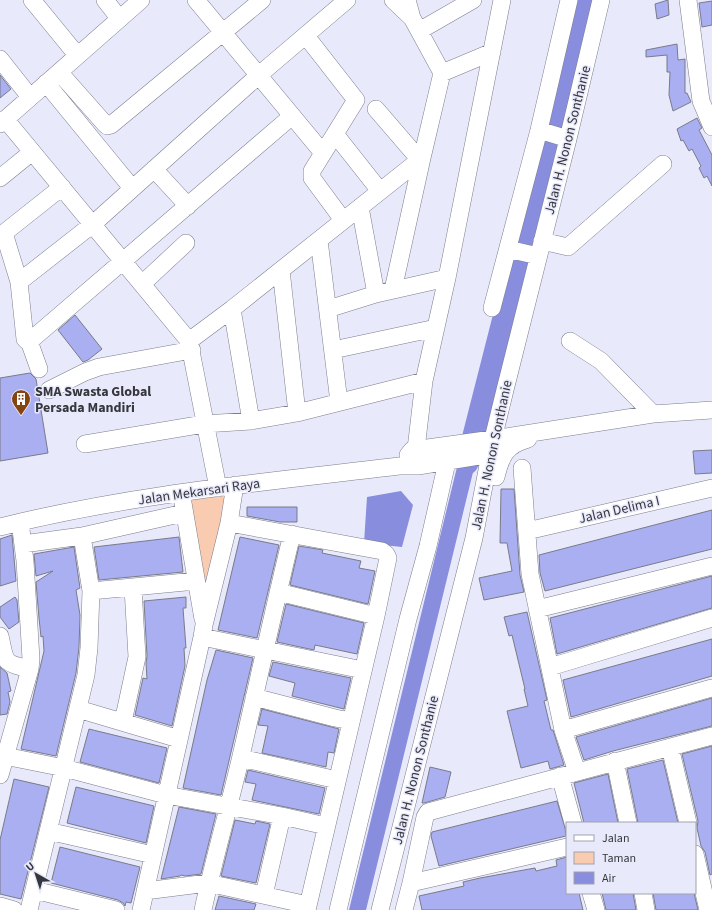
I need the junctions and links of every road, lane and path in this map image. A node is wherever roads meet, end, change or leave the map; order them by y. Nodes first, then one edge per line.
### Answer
1 (32, 0) edge
2 (105, 0) edge
3 (141, 0) edge
4 (196, 0) edge
5 (262, 0) edge
6 (347, 0) edge
7 (393, 0) edge
8 (407, 0) edge
9 (474, 0) edge
10 (502, 0) edge
11 (569, 0) edge
12 (601, 0) edge
13 (688, 0) edge
14 (119, 18) junction
15 (416, 25) junction
16 (223, 32) junction
17 (306, 36) junction
18 (492, 52) junction
19 (77, 55) junction
20 (0, 59) edge
21 (59, 72) junction
22 (442, 73) junction
23 (259, 75) junction
24 (46, 83) junction
25 (30, 97) junction
26 (376, 109) dead end
27 (292, 116) junction
28 (3, 121) edge
29 (712, 127) edge
30 (540, 130) junction
31 (335, 134) junction
32 (565, 137) junction
33 (32, 152) junction
34 (323, 153) junction
35 (420, 158) junction
36 (663, 164) dead end
37 (154, 169) junction
38 (0, 178) edge
39 (62, 187) junction
40 (132, 188) junction
41 (380, 191) junction
42 (188, 206) junction
43 (360, 207) junction
44 (343, 220) junction
45 (93, 224) junction
46 (318, 240) junction
47 (186, 243) dead end
48 (510, 249) junction
49 (537, 250) junction
50 (124, 262) junction
51 (281, 270) junction
52 (447, 278) junction
53 (19, 282) junction
54 (142, 284) junction
55 (393, 290) junction
56 (376, 294) junction
57 (492, 308) dead end
58 (232, 309) junction
59 (328, 309) junction
60 (436, 328) junction
61 (29, 341) junction
62 (570, 341) dead end
63 (191, 346) junction
64 (333, 350) junction
65 (39, 369) dead end
66 (424, 381) junction
67 (48, 390) dead end
68 (339, 402) junction
69 (712, 410) edge
70 (297, 412) junction
71 (653, 414) junction
72 (251, 421) junction
73 (204, 424) junction
74 (548, 430) junction
75 (85, 444) dead end
76 (488, 447) junction
77 (418, 449) junction
78 (446, 462) junction
79 (399, 466) junction
80 (522, 468) dead end
81 (235, 485) junction
82 (218, 488) junction
83 (712, 488) edge
84 (181, 493) junction
85 (184, 513) junction
86 (20, 522) junction
87 (229, 523) junction
88 (0, 527) edge
89 (527, 531) junction
90 (292, 534) junction
91 (82, 536) junction
92 (474, 538) junction
93 (23, 544) junction
94 (712, 566) edge
95 (196, 581) junction
96 (132, 588) junction
97 (91, 591) junction
98 (278, 592) junction
99 (537, 608) junction
100 (376, 616) junction
101 (712, 618) edge
102 (203, 631) junction
103 (0, 636) edge
104 (265, 651) junction
105 (550, 667) junction
106 (30, 670) junction
107 (363, 670) junction
108 (712, 688) edge
109 (254, 697) junction
110 (78, 709) junction
111 (351, 721) junction
112 (123, 722) junction
113 (563, 730) junction
114 (712, 736) edge
115 (179, 739) junction
116 (670, 747) junction
117 (2, 756) edge
118 (241, 758) junction
119 (615, 761) junction
120 (64, 768) junction
121 (577, 772) junction
122 (0, 775) edge
123 (560, 776) junction
124 (336, 780) junction
125 (166, 795) junction
126 (228, 806) junction
127 (282, 816) junction
128 (573, 822) edge
129 (628, 822) edge
130 (688, 822) edge
131 (326, 826) junction
132 (48, 830) junction
133 (566, 847) edge
134 (153, 855) junction
135 (696, 858) edge
136 (208, 883) junction
137 (411, 883) junction
138 (34, 890) junction
139 (145, 891) junction
140 (591, 894) edge
141 (643, 894) edge
142 (264, 895) junction
143 (0, 906) edge
144 (308, 907) edge
145 (14, 910) edge
146 (29, 910) edge
147 (116, 910) edge
148 (141, 910) edge
149 (203, 910) edge
150 (338, 910) edge
151 (380, 910) edge
152 (404, 910) edge
153 (596, 910) edge
154 (646, 910) edge
155 (708, 910) edge

1 - 19 street
2 - 14 street
3 - 14 street
4 - 16 street
5 - 16 street
6 - 17 street
7 - 15 street
8 - 15 street
9 - 15 street
10 - 18 street
11 - 30 street
12 - 32 street, Jalan H. Nonon Sonthanie
13 - 29 street
14 - 19 street
15 - 22 street
16 - 21 street
16 - 23 street
17 - 23 street
17 - 31 street
18 - 22 street
18 - 52 street
19 - 21 street
20 - 25 street
21 - 24 street
22 - 35 street
23 - 27 street
23 - 37 street
24 - 25 street
24 - 40 street
25 - 28 street
26 - 35 street
27 - 34 street
27 - 42 street
28 - 33 street
30 - 32 street
30 - 48 street
31 - 34 street
31 - 41 street
32 - 49 street, Jalan H. Nonon Sonthanie
33 - 38 street
33 - 39 street
34 - 44 street
35 - 41 street
35 - 55 street
36 - 49 street
37 - 40 street
37 - 42 street
39 - 45 street
39 - 53 street
40 - 45 street
41 - 43 street
42 - 50 street
43 - 44 street
43 - 56 street
44 - 46 street
45 - 50 street
45 - 53 street
46 - 51 street
46 - 59 street
47 - 54 street
48 - 49 street
48 - 57 street
49 - 76 street, Jalan H. Nonon Sonthanie
50 - 54 street
50 - 61 street
51 - 58 street
51 - 70 street
52 - 55 street
52 - 60 street
53 - 61 street
54 - 63 street
55 - 56 street
56 - 59 street
58 - 63 street
58 - 72 street
59 - 64 street
60 - 64 street
60 - 66 street
61 - 65 street
62 - 71 street
63 - 67 street
63 - 73 street
64 - 68 street
66 - 68 street
66 - 77 street
68 - 70 street
69 - 71 street
70 - 72 street
71 - 74 street
72 - 73 street
73 - 75 street
73 - 82 street
74 - 76 street
74 - 92 street
76 - 77 street
76 - 78 street, Jalan Mekarsari Raya
76 - 92 street, Jalan H. Nonon Sonthanie
77 - 79 street
78 - 79 street, Jalan Mekarsari Raya
78 - 150 street
79 - 81 street, Jalan Mekarsari Raya
80 - 89 street
81 - 82 street, Jalan Mekarsari Raya
81 - 87 street
82 - 84 street, Jalan Mekarsari Raya
83 - 89 street, Jalan Delima I
84 - 85 street
84 - 86 street, Jalan Mekarsari Raya
85 - 91 street
85 - 95 street
86 - 88 street, Jalan Mekarsari Raya
86 - 93 street
87 - 90 street
87 - 102 street
89 - 99 street
90 - 98 street
90 - 100 street
91 - 93 street
91 - 97 street
92 - 151 street, Jalan H. Nonon Sonthanie
93 - 106 street
94 - 99 street
95 - 96 street
95 - 102 street
96 - 97 street
96 - 112 street
97 - 110 street
98 - 100 street
98 - 104 street
99 - 105 street
100 - 107 street
101 - 105 street
102 - 104 street
102 - 115 street
103 - 106 street
104 - 107 street
104 - 109 street
105 - 113 street
106 - 117 street
107 - 111 street
108 - 113 street
109 - 111 street
109 - 118 street
110 - 112 street
110 - 120 street
111 - 124 street
112 - 115 street
113 - 121 street
114 - 116 street
115 - 125 street
116 - 119 street
116 - 130 street
117 - 120 street
117 - 122 street
118 - 124 street
118 - 126 street
119 - 121 street
119 - 129 street
120 - 125 street
120 - 132 street
121 - 123 street
123 - 128 street
123 - 137 street
124 - 131 street
125 - 126 street
125 - 134 street
126 - 127 street
126 - 136 street
127 - 131 street
127 - 142 street
131 - 144 street
132 - 134 street
132 - 138 street
133 - 137 street
134 - 139 street
135 - 155 street
136 - 139 street
136 - 142 street
136 - 149 street
137 - 152 street
138 - 146 street
138 - 147 street
139 - 148 street
140 - 153 street
141 - 154 street
142 - 144 street
143 - 145 street

